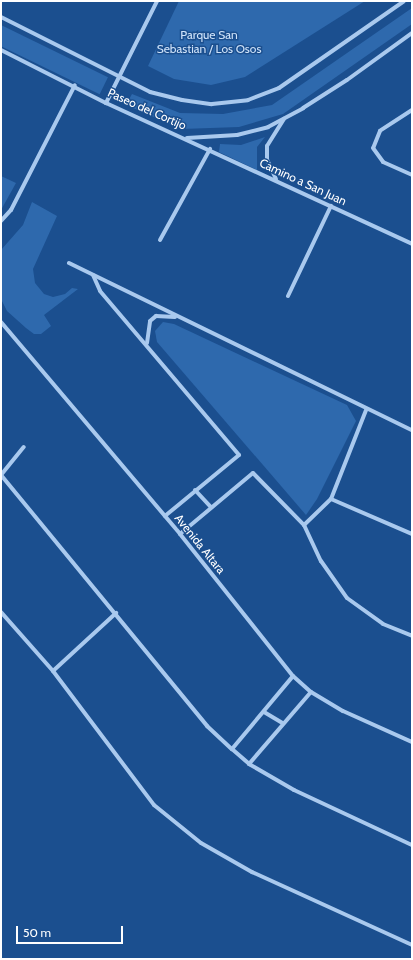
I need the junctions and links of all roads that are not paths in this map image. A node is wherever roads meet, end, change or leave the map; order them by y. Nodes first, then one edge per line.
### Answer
1 (157, 1) edge
2 (404, 1) edge
3 (1, 17) edge
4 (412, 33) edge
5 (1, 50) edge
6 (119, 77) junction
7 (75, 85) junction
8 (106, 103) junction
9 (412, 110) edge
10 (286, 117) junction
11 (186, 138) junction
12 (210, 149) junction
13 (412, 175) edge
14 (278, 181) junction
15 (332, 206) junction
16 (1, 221) edge
17 (160, 240) dead end
18 (412, 244) edge
19 (69, 263) dead end
20 (93, 275) junction
21 (288, 296) dead end
22 (183, 320) junction
23 (1, 322) edge
24 (147, 343) junction
25 (366, 410) junction
26 (412, 430) edge
27 (24, 448) dead end
28 (1, 475) edge
29 (195, 490) junction
30 (332, 499) junction
31 (211, 508) junction
32 (165, 516) junction
33 (304, 526) junction
34 (180, 534) junction
35 (412, 534) edge
36 (1, 612) edge
37 (116, 613) junction
38 (412, 636) edge
39 (53, 671) junction
40 (293, 676) junction
41 (311, 692) junction
42 (264, 712) junction
43 (282, 723) junction
44 (412, 742) edge
45 (232, 749) junction
46 (249, 764) junction
47 (412, 845) edge
48 (412, 945) edge

1 - 6 street
2 - 6 street, Paseo del Cortijo
3 - 6 street, Paseo del Cortijo
4 - 10 street, Paseo del Cortijo
5 - 7 street, Paseo del Cortijo
6 - 8 street
7 - 8 street, Paseo del Cortijo
7 - 16 street
8 - 11 street, Paseo del Cortijo
9 - 13 street
10 - 11 street, Paseo del Cortijo
10 - 14 street
11 - 12 street, Camino a San Juan
12 - 14 street, Camino a San Juan
12 - 17 street
14 - 15 street, Camino a San Juan
15 - 18 street, Camino a San Juan
15 - 21 street
19 - 20 street
20 - 22 street
20 - 24 street
22 - 24 street
22 - 25 street
23 - 32 street, Avenida Altara
24 - 29 street
25 - 26 street
25 - 30 street
27 - 28 street
28 - 37 street
29 - 31 street
29 - 32 street
30 - 33 street
30 - 35 street
31 - 33 street
31 - 34 street
32 - 34 street, Avenida Altara
33 - 38 street
34 - 40 street, Avenida Altara
36 - 39 street
37 - 39 street
37 - 45 street
39 - 48 street
40 - 41 street, Avenida Altara
40 - 42 street
41 - 43 street
41 - 44 street, Avenida Altara
42 - 43 street
42 - 45 street
43 - 46 street
45 - 46 street
46 - 47 street

